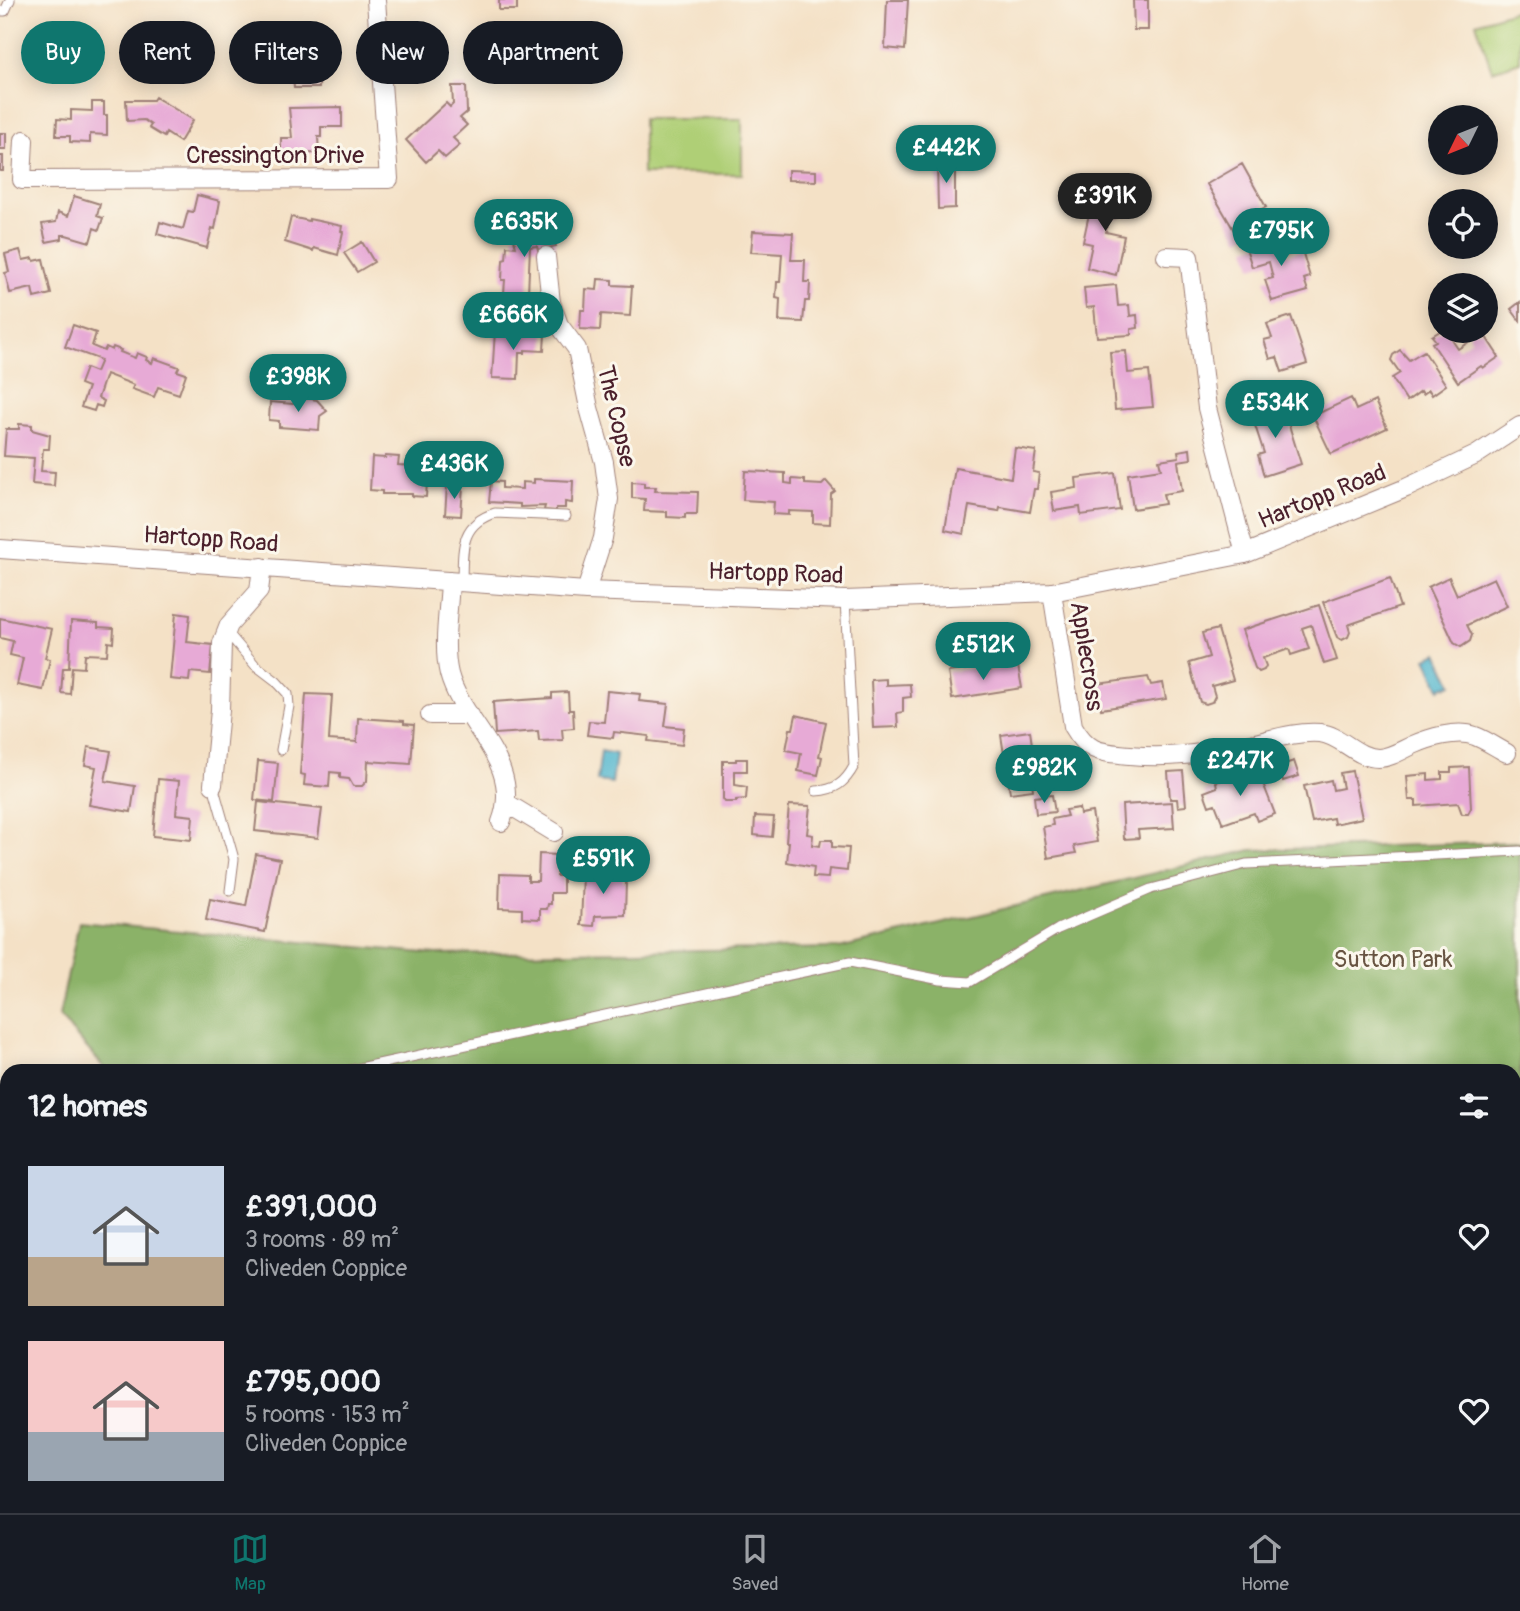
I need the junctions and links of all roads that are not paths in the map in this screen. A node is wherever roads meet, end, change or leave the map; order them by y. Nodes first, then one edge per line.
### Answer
1 (10, 0) edge
2 (376, 0) edge
3 (0, 10) edge
4 (24, 140) dead end
5 (546, 256) dead end
6 (1166, 256) dead end
7 (1520, 426) edge
8 (566, 516) dead end
9 (0, 549) edge
10 (1245, 554) junction
11 (262, 566) junction
12 (456, 581) junction
13 (586, 592) junction
14 (1052, 592) junction
15 (845, 600) junction
16 (226, 630) junction
17 (430, 715) dead end
18 (470, 715) junction
19 (281, 750) dead end
20 (1507, 753) dead end
21 (213, 785) joint
22 (816, 791) dead end
23 (508, 804) junction
24 (501, 822) dead end
25 (554, 832) dead end
26 (1520, 851) edge
27 (230, 891) dead end
28 (378, 1064) edge

1 - 3 lane
2 - 4 street, Cressington Drive
5 - 13 street, The Copse
6 - 10 street
7 - 10 street, Hartopp Road
8 - 12 lane
9 - 11 street, Hartopp Road
10 - 14 street, Hartopp Road
11 - 12 street, Hartopp Road
11 - 16 street
12 - 13 street, Hartopp Road
12 - 18 street
13 - 15 street, Hartopp Road
14 - 15 street, Hartopp Road
14 - 20 street, Applecross
15 - 22 lane
16 - 19 lane
16 - 21 street
17 - 18 street
18 - 23 street
21 - 27 lane
23 - 24 street
23 - 25 street
26 - 28 lane

